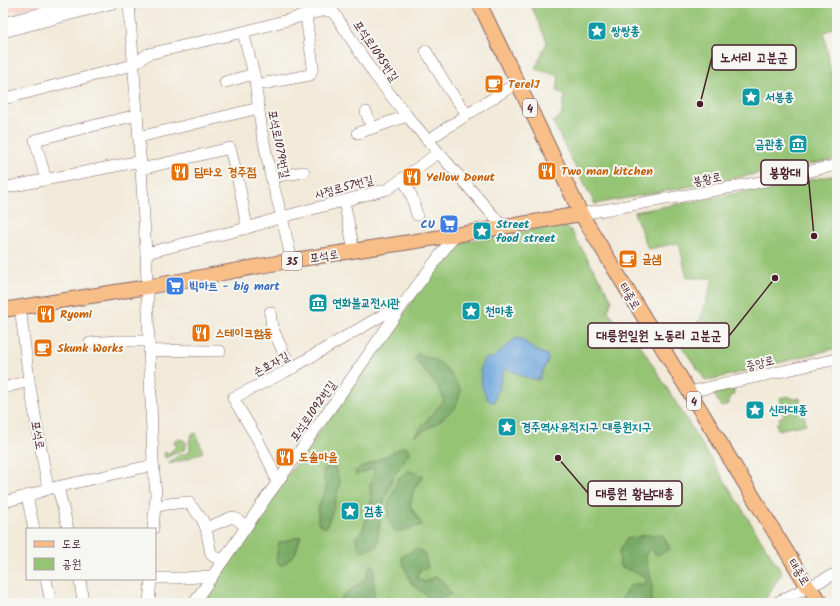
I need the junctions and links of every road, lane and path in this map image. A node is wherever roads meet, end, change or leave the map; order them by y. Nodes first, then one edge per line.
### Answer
1 (81, 3) edge
2 (113, 3) edge
3 (129, 3) edge
4 (479, 3) edge
5 (320, 7) edge
6 (306, 16) junction
7 (3, 23) edge
8 (3, 32) edge
9 (244, 32) junction
10 (426, 51) dead end
11 (133, 65) junction
12 (255, 79) junction
13 (225, 82) dead end
14 (518, 82) junction
15 (3, 99) edge
16 (259, 108) junction
17 (366, 112) dead end
18 (468, 114) junction
19 (137, 115) junction
20 (407, 116) junction
21 (372, 128) junction
22 (358, 133) dead end
23 (139, 137) junction
24 (428, 140) junction
25 (438, 153) junction
26 (141, 165) junction
27 (837, 165) edge
28 (304, 172) dead end
29 (271, 177) junction
30 (403, 178) junction
31 (46, 180) junction
32 (3, 188) edge
33 (344, 201) junction
34 (581, 214) junction
35 (417, 215) dead end
36 (282, 217) junction
37 (503, 227) junction
38 (246, 228) junction
39 (455, 235) junction
40 (354, 251) junction
41 (146, 253) junction
42 (288, 261) junction
43 (147, 287) junction
44 (404, 303) junction
45 (20, 306) junction
46 (3, 310) edge
47 (270, 312) dead end
48 (90, 343) dead end
49 (149, 346) junction
50 (220, 351) dead end
51 (837, 359) edge
52 (293, 368) junction
53 (29, 381) junction
54 (3, 388) edge
55 (689, 392) junction
56 (153, 465) junction
57 (277, 483) junction
58 (53, 488) junction
59 (27, 496) junction
60 (3, 502) edge
61 (155, 507) junction
62 (246, 527) junction
63 (34, 528) edge
64 (68, 528) edge
65 (153, 528) edge
66 (206, 528) junction
67 (213, 557) junction
68 (225, 558) junction
69 (837, 573) edge
70 (156, 578) edge
71 (209, 579) junction
72 (46, 580) edge
73 (80, 580) edge
74 (151, 580) edge
75 (808, 587) junction
76 (51, 603) edge
77 (83, 603) edge
78 (148, 603) edge
79 (194, 603) edge
80 (776, 603) edge
81 (822, 603) edge

1 - 7 street
2 - 8 street
3 - 11 street
4 - 14 main road, 태종로 / 4
5 - 6 street, 포석로1095번길
5 - 20 street, 포석로1095번길
6 - 9 street, 포석로1095번길
6 - 12 street
9 - 11 street, 포석로1095번길
9 - 12 street, 포석로1079번길
10 - 18 street
11 - 15 street
11 - 19 street
12 - 13 street
12 - 16 street, 포석로1079번길
14 - 18 street
14 - 34 main road, 태종로 / 4
16 - 23 street
16 - 29 street, 포석로1079번길
17 - 21 street
18 - 24 street
19 - 23 street
19 - 31 street
20 - 21 street
20 - 24 street, 포석로1095번길
21 - 22 street
23 - 26 street
24 - 25 street, 포석로1095번길
25 - 30 street, 사정로57번길
25 - 37 street, 포석로1095번길
26 - 31 street
26 - 38 street
26 - 41 street
27 - 34 street, 봉황로
28 - 29 street
29 - 36 street, 포석로1079번길
30 - 33 street, 사정로57번길
30 - 35 street
31 - 32 street
33 - 36 street, 사정로57번길
33 - 40 street
34 - 37 main road, 포석로 / 35
34 - 55 main road, 태종로 / 4
36 - 38 street, 사정로57번길
36 - 42 street, 포석로1079번길
37 - 39 main road, 포석로 / 35
38 - 41 street, 사정로57번길
39 - 40 main road, 포석로 / 35
39 - 44 street, 포석로1092번길
40 - 42 main road, 포석로 / 35
41 - 43 street
42 - 43 main road, 포석로 / 35
43 - 45 main road, 포석로 / 35
43 - 49 street
44 - 52 street, 손효자길
44 - 57 street, 포석로1092번길
45 - 46 main road, 포석로 / 35
45 - 53 street, 포석로
47 - 52 street
48 - 49 street
49 - 50 street
49 - 56 street
51 - 55 street, 중앙로
52 - 57 street, 손효자길
53 - 54 street
53 - 58 street, 포석로
55 - 75 main road, 태종로 / 4
56 - 58 street
56 - 61 street
57 - 62 street, 포석로1092번길
58 - 59 street
58 - 64 street, 포석로
59 - 60 street
59 - 63 street
61 - 65 street
61 - 66 street
62 - 66 street
62 - 68 street, 포석로1092번길
66 - 67 street
67 - 68 street
67 - 71 street
68 - 71 street, 포석로1092번길
69 - 75 street
70 - 71 street
71 - 79 street, 포석로1092번길
72 - 76 street
73 - 77 street
74 - 78 street
75 - 80 street
75 - 81 main road, 태종로 / 4

